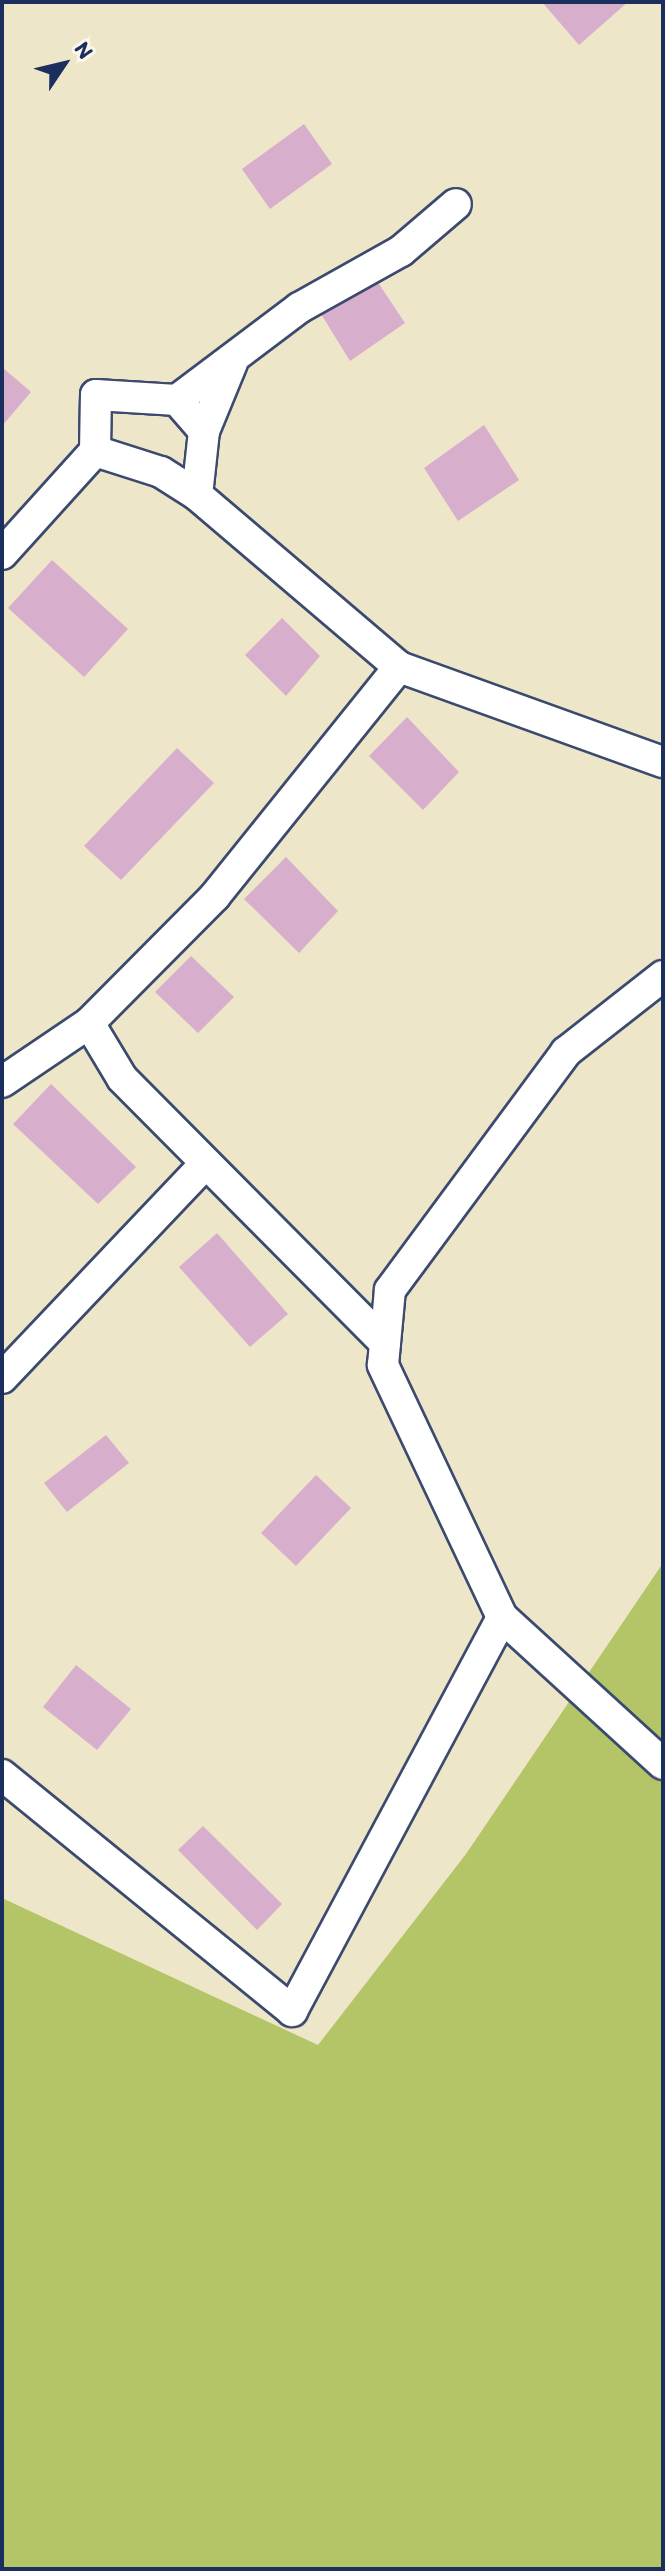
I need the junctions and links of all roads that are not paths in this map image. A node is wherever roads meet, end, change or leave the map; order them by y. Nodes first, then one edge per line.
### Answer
1 (456, 204) dead end
2 (232, 363) junction
3 (177, 400) junction
4 (204, 431) junction
5 (95, 451) junction
6 (197, 495) junction
7 (2, 554) edge
8 (399, 667) junction
9 (663, 762) edge
10 (663, 976) edge
11 (89, 1023) junction
12 (2, 1082) edge
13 (206, 1163) junction
14 (385, 1343) junction
15 (2, 1378) edge
16 (502, 1617) junction
17 (663, 1764) edge
18 (2, 1775) edge

1 - 2 street
2 - 3 street
2 - 4 street
3 - 4 street
3 - 5 street
4 - 6 street
5 - 6 street
5 - 7 street
6 - 8 street
8 - 9 street
8 - 11 street
10 - 14 street
11 - 12 street
11 - 13 street
13 - 14 street
13 - 15 street
14 - 16 street
16 - 17 street
16 - 18 street

